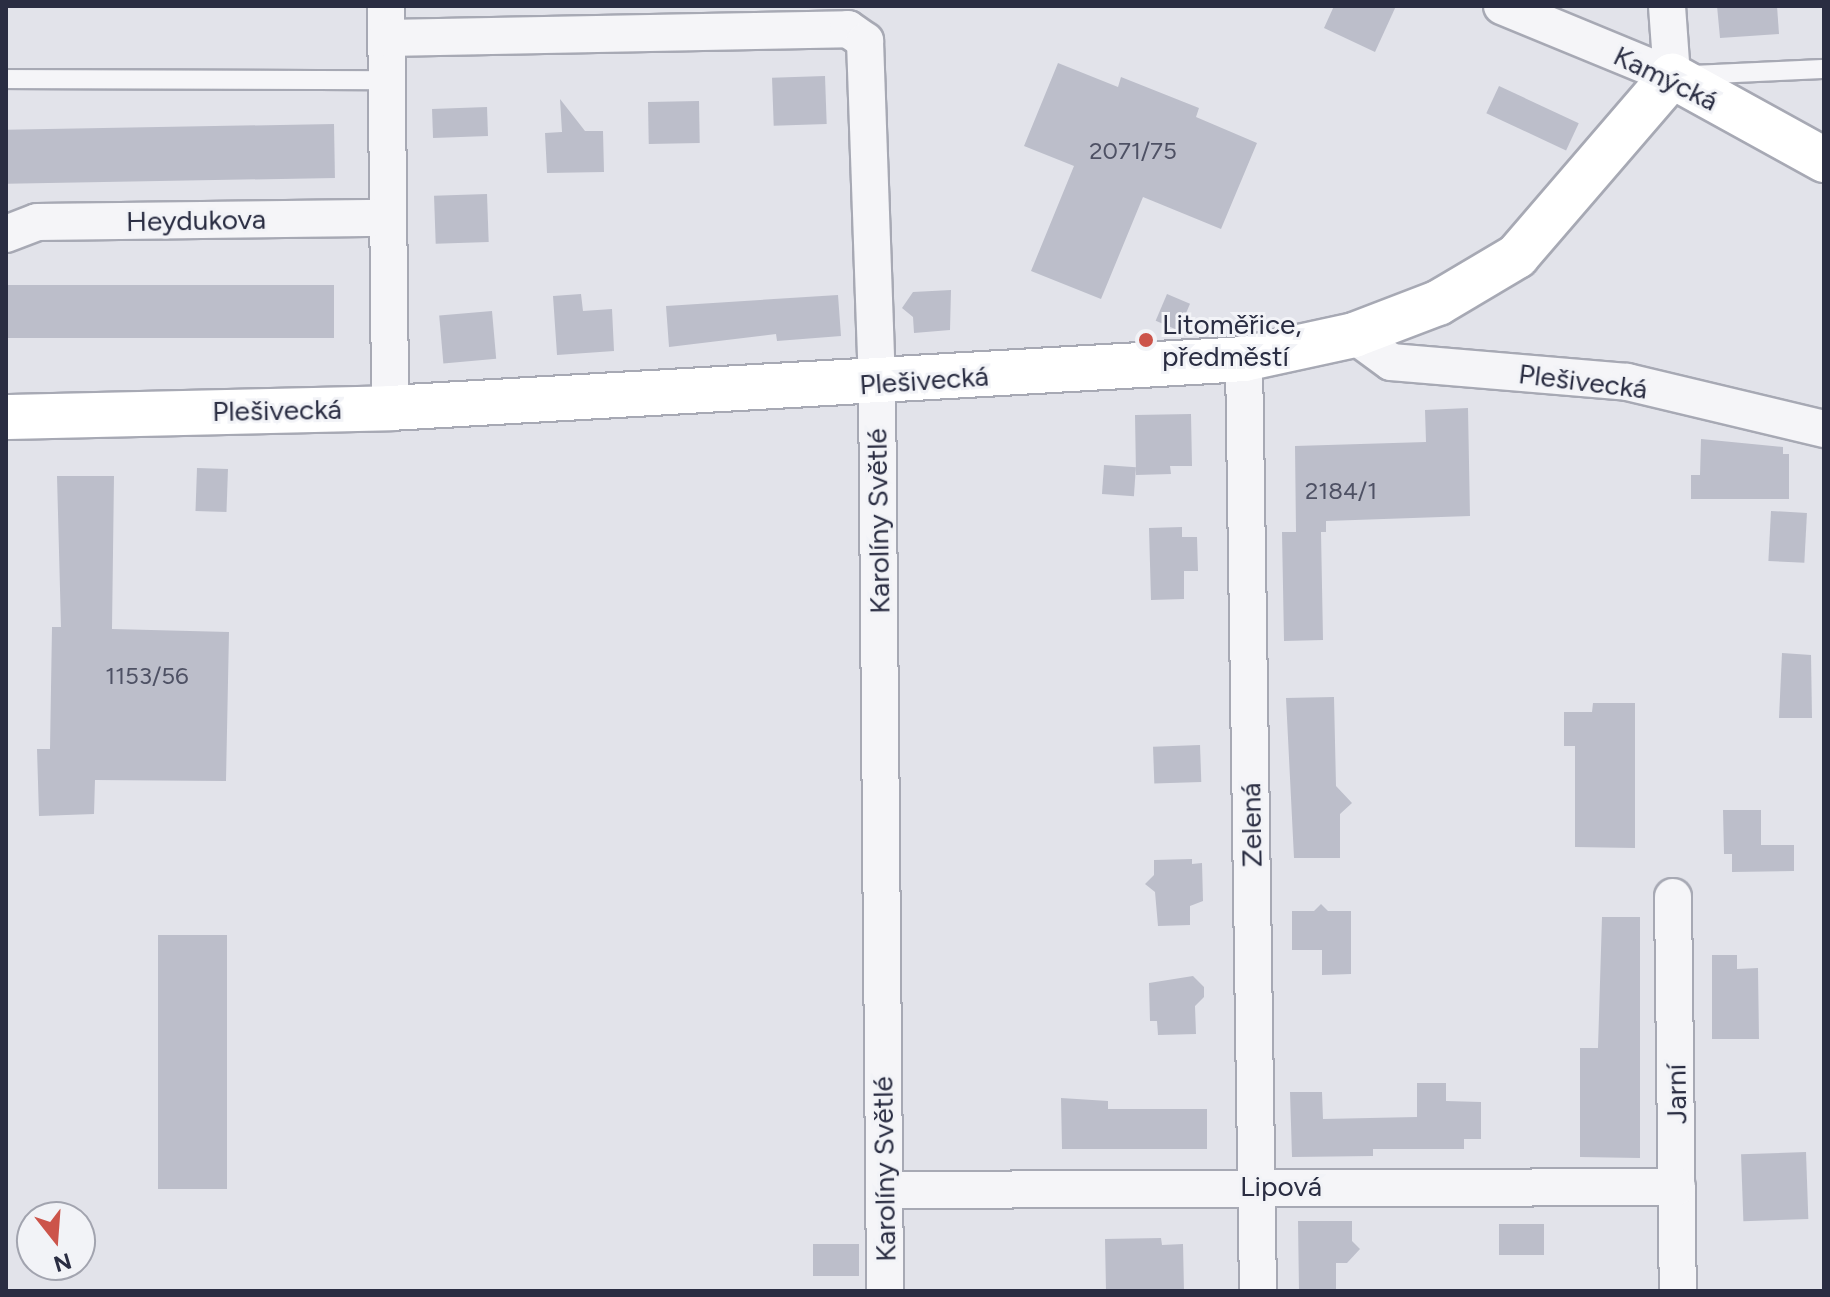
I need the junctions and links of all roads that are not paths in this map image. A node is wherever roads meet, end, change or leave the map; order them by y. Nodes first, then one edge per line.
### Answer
1 (1502, 6) edge
2 (1667, 6) edge
3 (386, 22) edge
4 (1824, 69) edge
5 (1672, 76) junction
6 (6, 79) edge
7 (387, 80) junction
8 (1824, 160) edge
9 (388, 218) junction
10 (6, 234) edge
11 (1354, 335) junction
12 (1244, 359) junction
13 (877, 384) junction
14 (390, 408) junction
15 (6, 417) edge
16 (1824, 429) edge
17 (1673, 897) dead end
18 (1256, 1185) junction
19 (1677, 1187) junction
20 (884, 1190) junction
21 (885, 1291) edge
22 (1258, 1291) edge
23 (1678, 1291) edge

1 - 5 street, Kamýcká
2 - 5 street
3 - 7 street
3 - 13 street, Karolíny Světlé
4 - 5 lane
5 - 8 street, Kamýcká
5 - 11 street
6 - 7 lane
7 - 9 street
9 - 10 street, Heydukova
9 - 14 street
11 - 12 street, Plešivecká
11 - 16 street, Plešivecká
12 - 13 street, Plešivecká
12 - 18 street, Zelená
13 - 14 street, Plešivecká
13 - 20 street, Karolíny Světlé
14 - 15 street, Plešivecká
17 - 19 street, Jarní
18 - 19 street, Lipová
18 - 20 street, Lipová
18 - 22 street, Zelená
19 - 23 street, Jarní
20 - 21 street, Karolíny Světlé

